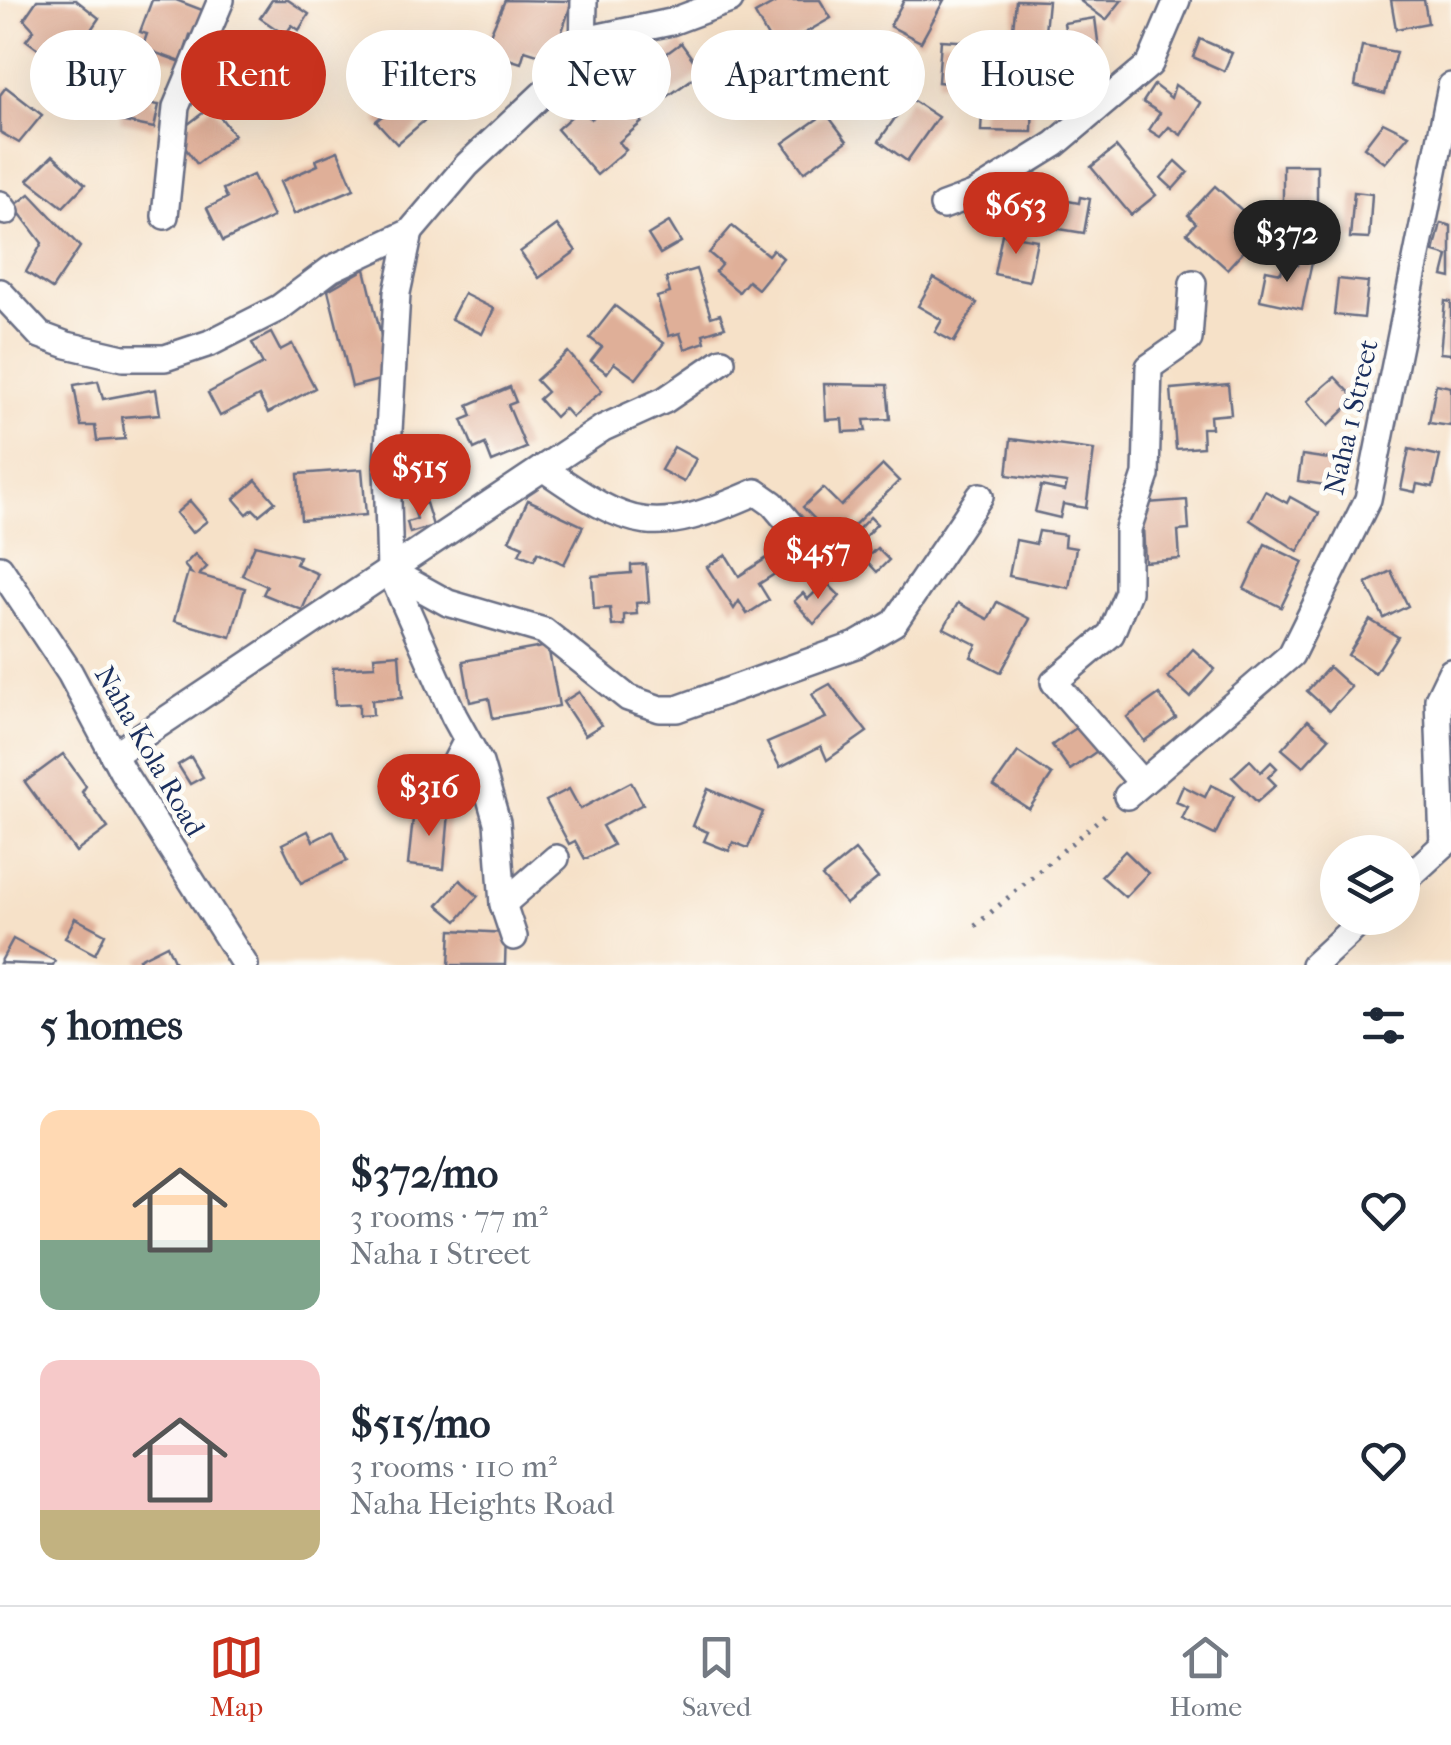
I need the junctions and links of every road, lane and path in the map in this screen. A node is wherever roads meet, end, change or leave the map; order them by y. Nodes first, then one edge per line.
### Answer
1 (221, 0) edge
2 (584, 0) edge
3 (730, 0) edge
4 (1177, 0) edge
5 (584, 30) edge
6 (633, 30) edge
7 (1451, 86) edge
8 (532, 104) edge
9 (943, 206) dead end
10 (165, 216) dead end
11 (410, 232) junction
12 (1193, 283) dead end
13 (0, 292) edge
14 (722, 361) dead end
15 (543, 468) junction
16 (980, 496) dead end
17 (813, 552) dead end
18 (0, 568) edge
19 (390, 571) junction
20 (1451, 672) edge
21 (467, 740) junction
22 (114, 755) junction
23 (442, 788) dead end
24 (1135, 789) junction
25 (1447, 842) edge
26 (556, 858) dead end
27 (1420, 867) edge
28 (504, 904) junction
29 (975, 926) dead end
30 (1347, 935) edge
31 (514, 937) dead end
32 (245, 965) edge
33 (1314, 965) edge

1 - 10 street
2 - 5 street
3 - 6 street
4 - 9 street
7 - 24 street, Naha 1 Street
8 - 11 street
11 - 13 street
11 - 19 street
12 - 24 street
14 - 15 street
15 - 17 street
15 - 19 street
16 - 19 street
18 - 22 street, Naha Kola Road
19 - 21 street
19 - 22 street
20 - 25 street
21 - 23 street
21 - 28 street
22 - 32 street, Naha Kola Road
24 - 29 path
25 - 27 street
26 - 28 street
28 - 31 street
30 - 33 street

